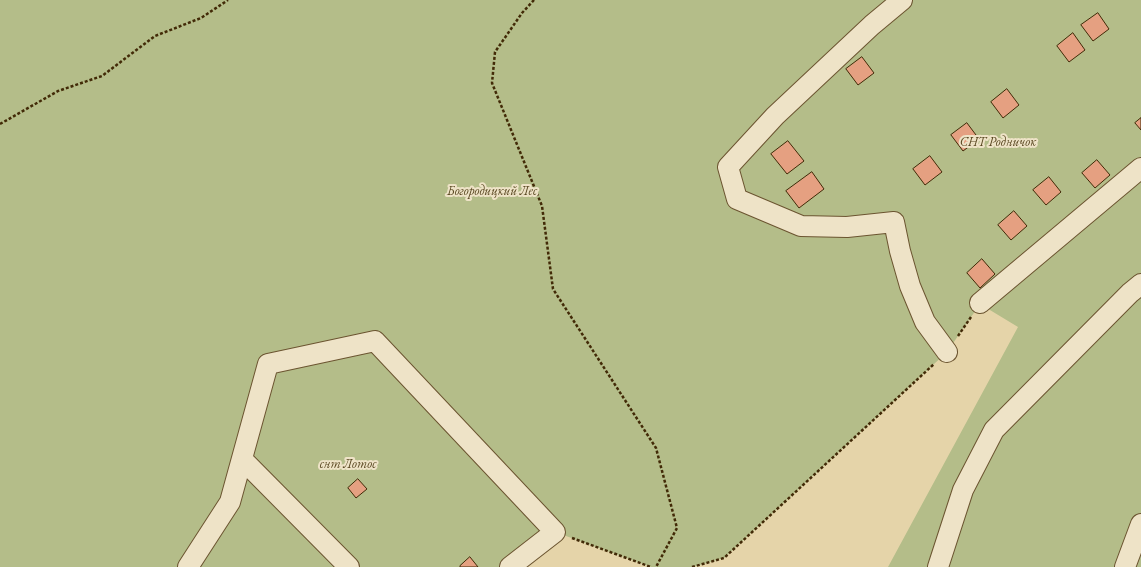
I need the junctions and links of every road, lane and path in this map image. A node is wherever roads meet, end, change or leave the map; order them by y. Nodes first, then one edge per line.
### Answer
1 (228, 0) edge
2 (534, 0) edge
3 (902, 0) edge
4 (0, 124) edge
5 (1141, 168) edge
6 (1141, 284) edge
7 (980, 303) joint
8 (947, 352) junction
9 (242, 459) junction
10 (1141, 524) edge
11 (555, 532) junction
12 (188, 567) edge
13 (349, 567) edge
14 (510, 567) edge
15 (651, 567) edge
16 (656, 567) edge
17 (692, 567) edge
18 (938, 567) edge
19 (1125, 567) edge

1 - 4 path
2 - 16 path
3 - 8 street
5 - 7 street
6 - 18 street
7 - 8 path
8 - 17 path
9 - 11 street
9 - 12 street
9 - 13 street
10 - 19 street
11 - 14 street
11 - 15 path

